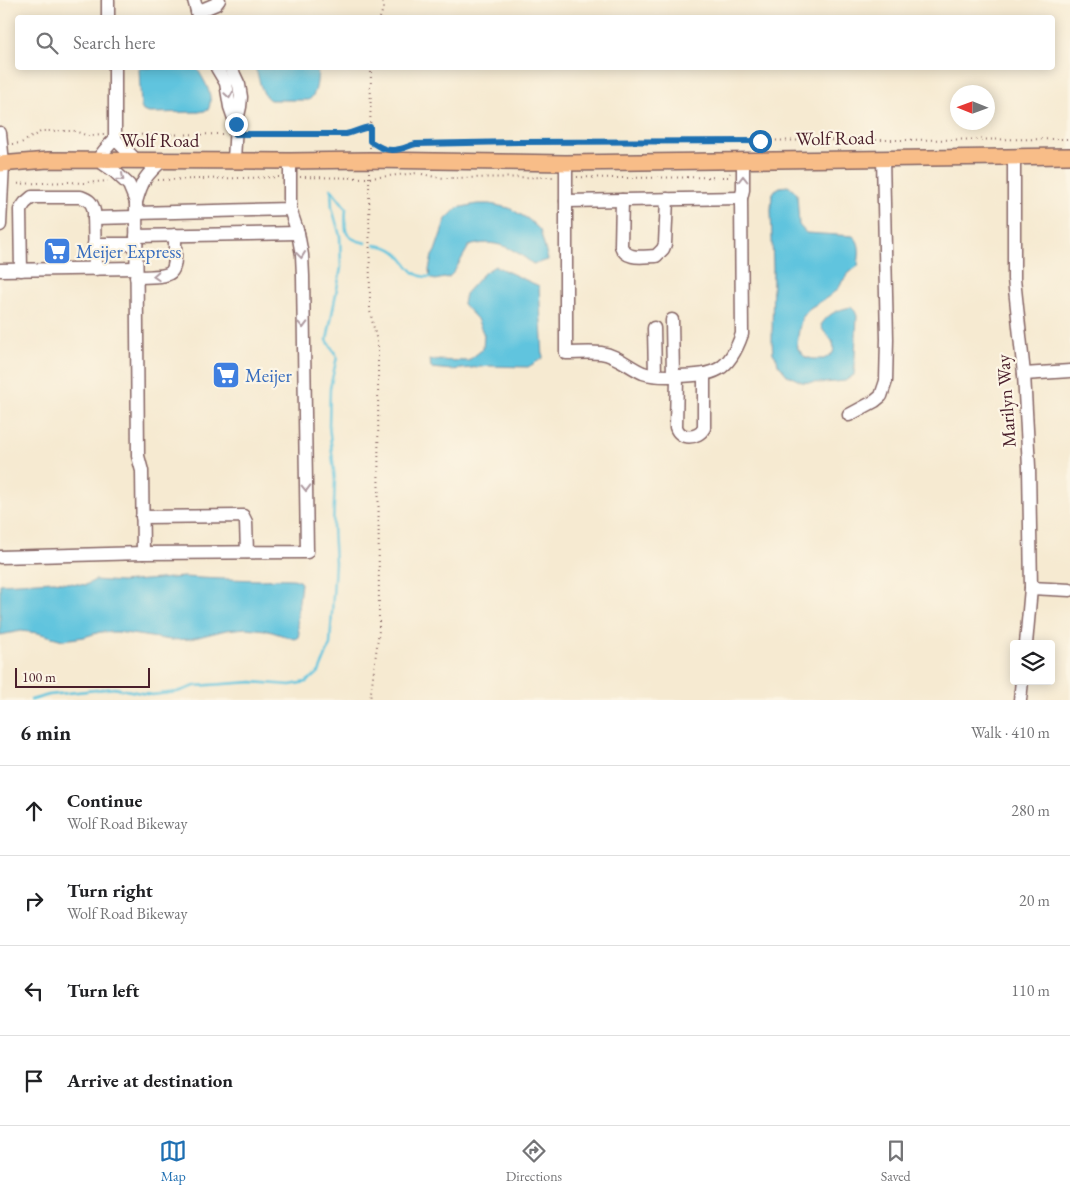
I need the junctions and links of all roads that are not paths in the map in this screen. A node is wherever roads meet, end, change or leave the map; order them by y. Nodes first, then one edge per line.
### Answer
1 (108, 0) edge
2 (219, 0) edge
3 (197, 10) edge
4 (108, 15) edge
5 (115, 70) edge
6 (218, 70) edge
7 (232, 70) edge
8 (235, 129) junction
9 (0, 133) edge
10 (115, 137) junction
11 (1070, 156) edge
12 (1014, 157) junction
13 (882, 158) junction
14 (98, 160) junction
15 (136, 160) junction
16 (163, 160) junction
17 (234, 160) junction
18 (290, 161) junction
19 (2, 164) edge
20 (743, 165) junction
21 (566, 170) junction
22 (741, 198) junction
23 (667, 199) junction
24 (622, 200) junction
25 (566, 201) junction
26 (290, 209) junction
27 (136, 211) junction
28 (94, 218) junction
29 (0, 225) edge
30 (298, 233) junction
31 (175, 235) junction
32 (136, 240) junction
33 (94, 244) junction
34 (95, 269) junction
35 (0, 270) edge
36 (21, 270) junction
37 (136, 272) junction
38 (672, 320) dead end
39 (654, 328) dead end
40 (1070, 371) edge
41 (1024, 374) junction
42 (654, 375) junction
43 (704, 375) junction
44 (675, 376) junction
45 (849, 415) dead end
46 (142, 517) junction
47 (247, 552) junction
48 (143, 553) junction
49 (0, 556) edge
50 (1031, 588) junction
51 (1070, 590) edge
52 (1026, 640) edge
53 (1022, 685) edge
54 (1020, 700) edge

1 - 4 street
2 - 3 street
5 - 10 street
6 -> 8 street
7 - 8 street
8 - 17 street
9 - 19 street
10 - 14 street
10 - 15 street
11 - 12 main road, Wolf Road
12 - 13 main road, Wolf Road
12 - 41 street, Marilyn Way
13 - 20 main road, Wolf Road
13 - 45 street
14 - 15 main road, Wolf Road
14 - 19 main road, Wolf Road
14 -> 27 street
15 - 16 main road, Wolf Road
16 - 17 main road, Wolf Road
16 - 27 street
17 - 18 main road, Wolf Road
18 - 21 main road, Wolf Road
18 - 26 street
19 - 29 street
20 - 21 main road, Wolf Road
22 -> 20 street
21 - 25 street
22 - 23 street
22 - 43 street
23 - 24 street
23 - 24 street
24 - 25 street
25 - 42 street
26 - 27 street
26 - 30 street
27 - 28 street
27 - 32 street
28 - 33 street
28 - 36 street
30 - 31 street
30 -> 47 street
31 - 32 street
31 -> 37 street
32 - 33 street
32 - 37 street
33 - 34 street
34 - 36 street
34 - 37 street
35 - 36 street
37 - 46 street
38 - 44 street
39 - 42 street
40 - 41 street
41 - 50 street, Marilyn Way
42 - 44 street
43 - 44 street
43 - 44 street
46 - 47 street
46 - 48 street
47 - 48 street
48 - 49 street
50 - 51 street
50 - 52 street, Marilyn Way
53 - 54 street

